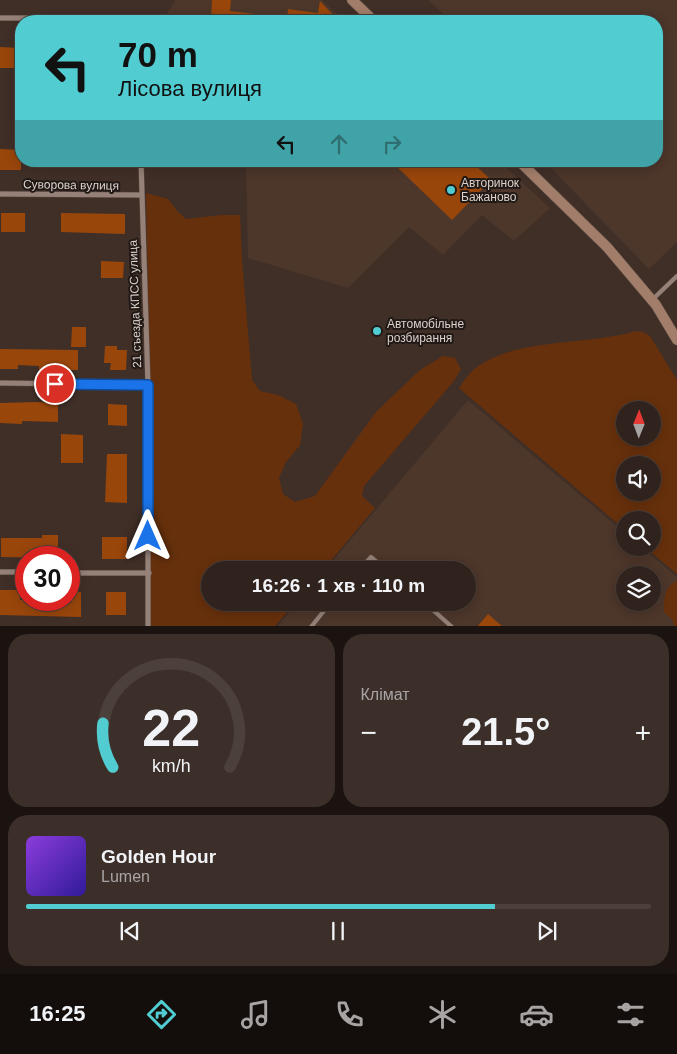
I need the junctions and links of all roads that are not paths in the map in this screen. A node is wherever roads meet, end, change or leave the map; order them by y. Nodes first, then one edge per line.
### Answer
1 (352, 0) edge
2 (368, 15) edge
3 (0, 18) edge
4 (15, 18) edge
5 (141, 167) edge
6 (525, 167) edge
7 (0, 194) edge
8 (141, 195) junction
9 (677, 276) edge
10 (652, 300) junction
11 (677, 340) edge
12 (0, 383) edge
13 (148, 385) junction
14 (0, 572) edge
15 (15, 572) edge
16 (80, 573) edge
17 (148, 573) junction
18 (324, 611) edge
19 (434, 611) edge
20 (148, 626) edge
21 (311, 626) edge
22 (452, 626) edge

1 - 2 street
3 - 4 street
5 - 8 street, 21 съезда КПСС улица
6 - 10 street
7 - 8 street, Суворова вулиця
8 - 13 street, 21 съезда КПСС улица
9 - 10 lane
10 - 11 street
12 - 13 street
13 - 17 street, 21 съезда КПСС улица
14 - 15 street
16 - 17 street
17 - 20 street, 21 съезда КПСС улица
18 - 21 lane
19 - 22 lane

